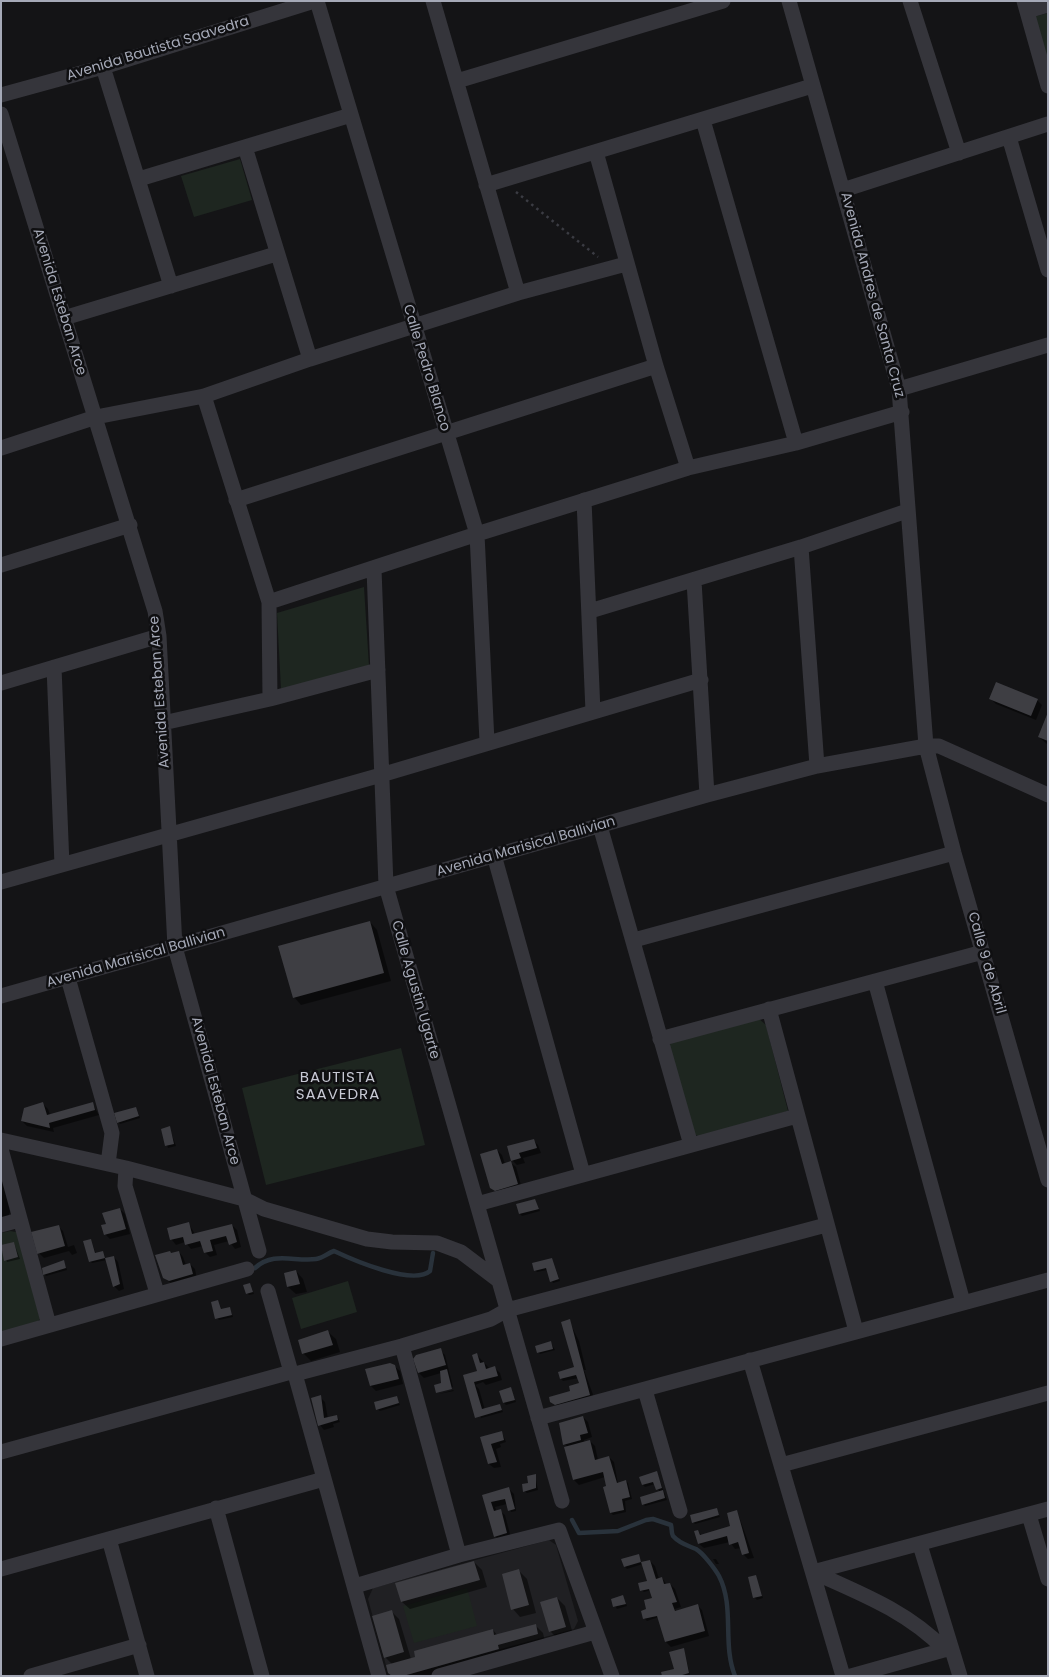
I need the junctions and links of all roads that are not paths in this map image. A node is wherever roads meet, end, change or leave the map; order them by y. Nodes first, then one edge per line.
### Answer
1 (316, 1) edge
2 (433, 1) edge
3 (723, 1) edge
4 (789, 1) edge
5 (910, 1) edge
6 (1048, 5) edge
7 (1025, 6) edge
8 (103, 68) junction
9 (457, 81) junction
10 (812, 86) junction
11 (1048, 86) edge
12 (1, 95) edge
13 (1, 114) edge
14 (351, 115) junction
15 (703, 120) junction
16 (1048, 124) edge
17 (1008, 137) junction
18 (245, 147) junction
19 (596, 152) junction
20 (959, 153) junction
21 (139, 179) junction
22 (494, 183) junction
23 (843, 190) junction
24 (1043, 237) edge
25 (276, 254) junction
26 (619, 266) junction
27 (1048, 270) edge
28 (171, 286) junction
29 (518, 294) junction
30 (64, 318) junction
31 (414, 327) junction
32 (1048, 345) edge
33 (310, 360) junction
34 (656, 366) junction
35 (899, 389) junction
36 (204, 396) junction
37 (902, 412) junction
38 (96, 417) junction
39 (447, 434) junction
40 (796, 443) junction
41 (1, 448) edge
42 (688, 468) junction
43 (236, 500) junction
44 (584, 500) junction
45 (907, 511) junction
46 (130, 526) junction
47 (477, 534) junction
48 (801, 547) junction
49 (1, 565) edge
50 (374, 568) junction
51 (694, 581) junction
52 (269, 602) junction
53 (590, 612) junction
54 (159, 636) junction
55 (54, 667) junction
56 (378, 670) junction
57 (700, 680) junction
58 (1, 683) edge
59 (270, 698) junction
60 (594, 712) junction
61 (163, 723) junction
62 (487, 742) junction
63 (926, 746) junction
64 (817, 766) junction
65 (381, 775) junction
66 (1048, 795) edge
67 (707, 796) junction
68 (600, 826) junction
69 (168, 835) junction
70 (954, 853) junction
71 (494, 855) junction
72 (62, 865) junction
73 (1, 882) edge
74 (386, 886) junction
75 (634, 940) junction
76 (175, 947) junction
77 (983, 952) junction
78 (68, 978) junction
79 (875, 981) junction
80 (1, 996) edge
81 (769, 1009) junction
82 (660, 1038) junction
83 (797, 1116) junction
84 (1, 1140) edge
85 (691, 1145) junction
86 (1, 1149) edge
87 (108, 1164) junction
88 (126, 1168) junction
89 (583, 1174) junction
90 (1047, 1174) edge
91 (244, 1199) junction
92 (477, 1204) junction
93 (19, 1220) junction
94 (1, 1225) edge
95 (826, 1226) junction
96 (259, 1251) dead end
97 (246, 1269) dead end
98 (498, 1280) junction
99 (1048, 1280) edge
100 (268, 1291) dead end
101 (157, 1293) junction
102 (963, 1302) junction
103 (507, 1310) junction
104 (49, 1325) junction
105 (856, 1331) junction
106 (1, 1339) edge
107 (402, 1346) junction
108 (750, 1360) junction
109 (293, 1373) junction
110 (645, 1390) junction
111 (1048, 1393) edge
112 (538, 1418) junction
113 (1, 1452) edge
114 (781, 1465) junction
115 (324, 1479) junction
116 (562, 1501) dead end
117 (216, 1508) junction
118 (1048, 1509) edge
119 (680, 1511) dead end
120 (1029, 1515) junction
121 (109, 1539) junction
122 (920, 1545) junction
123 (459, 1555) junction
124 (1, 1569) edge
125 (813, 1572) junction
126 (1048, 1579) edge
127 (355, 1586) junction
128 (595, 1632) junction
129 (139, 1645) junction
130 (948, 1649) junction
131 (490, 1669) edge
132 (30, 1676) edge
133 (147, 1676) edge
134 (262, 1676) edge
135 (379, 1676) edge
136 (439, 1676) edge
137 (612, 1676) edge
138 (843, 1676) edge
139 (851, 1676) edge
140 (960, 1676) edge

1 - 8 street, Avenida Bautista Saavedra
1 - 14 street, Calle Pedro Blanco
2 - 9 street
3 - 9 street
4 - 10 street, Avenida Andres de Santa Cruz
5 - 20 street
6 - 7 street
7 - 11 street
8 - 12 street, Avenida Bautista Saavedra
8 - 21 street
9 - 22 street
10 - 15 street
10 - 23 street, Avenida Andres de Santa Cruz
13 - 30 street, Avenida Esteban Arce
14 - 18 street
14 - 31 street, Calle Pedro Blanco
15 - 19 street
15 - 40 street
16 - 17 street
17 - 20 street
17 - 24 street
18 - 21 street
18 - 25 street
19 - 22 street
19 - 26 street
20 - 23 street
21 - 28 street
22 - 29 street
23 - 35 street, Avenida Andres de Santa Cruz
24 - 27 street
25 - 28 street
25 - 33 street
26 - 29 street
26 - 34 street
28 - 30 street
29 - 31 street
30 - 38 street, Avenida Esteban Arce
31 - 33 street
31 - 39 street, Calle Pedro Blanco
32 - 35 street
33 - 36 street
34 - 39 street
34 - 42 street
35 - 37 street, Avenida Andres de Santa Cruz
36 - 38 street
36 - 43 street
37 - 40 street
37 - 45 street, Avenida Andres de Santa Cruz
38 - 41 street
38 - 46 street, Avenida Esteban Arce
39 - 43 street
39 - 47 street, Calle Pedro Blanco
40 - 42 street
42 - 44 street
43 - 52 street
44 - 47 street
44 - 53 street
45 - 48 street
45 - 63 street, Avenida Andres de Santa Cruz
46 - 49 street
46 - 54 street, Avenida Esteban Arce
47 - 50 street
47 - 62 street, Calle Pedro Blanco
48 - 51 street
48 - 64 street
50 - 52 street
50 - 56 street, Calle Agustin Ugarte
51 - 53 street
51 - 57 street
52 - 59 street
53 - 60 street
54 - 55 street
54 - 61 street, Avenida Esteban Arce
55 - 58 street
55 - 72 street
56 - 59 street
56 - 65 street, Calle Agustin Ugarte
57 - 60 street
57 - 67 street
59 - 61 street
60 - 62 street
61 - 69 street, Avenida Esteban Arce
62 - 65 street
63 - 64 street, Avenida Marisical Ballivian
63 - 66 street, Avenida Marisical Ballivian
63 - 70 street, Calle 9 de Abril
64 - 67 street, Avenida Marisical Ballivian
65 - 69 street
65 - 74 street, Calle Agustin Ugarte
67 - 68 street, Avenida Marisical Ballivian
68 - 71 street, Avenida Marisical Ballivian
68 - 75 street
69 - 72 street
69 - 76 street, Avenida Esteban Arce
70 - 75 street
70 - 77 street, Calle 9 de Abril
71 - 74 street, Avenida Marisical Ballivian
71 - 89 street
72 - 73 street
74 - 76 street, Avenida Marisical Ballivian
74 - 92 street, Calle Agustin Ugarte
75 - 82 street
76 - 78 street, Avenida Marisical Ballivian
76 - 91 street, Avenida Esteban Arce
77 - 79 street
77 - 90 street, Calle 9 de Abril
78 - 80 street, Avenida Marisical Ballivian
78 - 87 street
79 - 81 street
79 - 102 street
81 - 82 street
81 - 83 street
82 - 85 street
83 - 85 street
83 - 95 street
84 - 87 street
85 - 89 street
86 - 93 street
87 - 88 street
88 - 91 street
88 - 101 street
89 - 92 street
91 - 96 street, Avenida Esteban Arce
91 - 98 street
92 - 98 street, Calle Agustin Ugarte
93 - 94 street
93 - 104 street
95 - 103 street
95 - 105 street
97 - 101 street
98 - 103 street, Calle Agustin Ugarte
99 - 102 street
100 - 109 street
101 - 104 street
102 - 105 street
103 - 107 street
103 - 112 street, Calle Agustin Ugarte
104 - 106 street
105 - 108 street
107 - 109 street
107 - 123 street
108 - 110 street
108 - 114 street
109 - 113 street
109 - 115 street
110 - 112 street
110 - 119 street
111 - 114 street
112 - 116 street, Calle Agustin Ugarte
114 - 125 street
115 - 117 street
115 - 127 street
117 - 121 street
117 - 134 street
118 - 120 street
120 - 122 street
120 - 126 street
121 - 124 street
121 - 129 street
122 - 125 street
122 - 130 street
123 - 127 street
123 - 128 street
125 - 130 street
125 - 138 street
127 - 135 street
128 - 131 street
128 - 137 street
129 - 132 street
129 - 133 street
130 - 139 street
130 - 140 street
131 - 136 street

